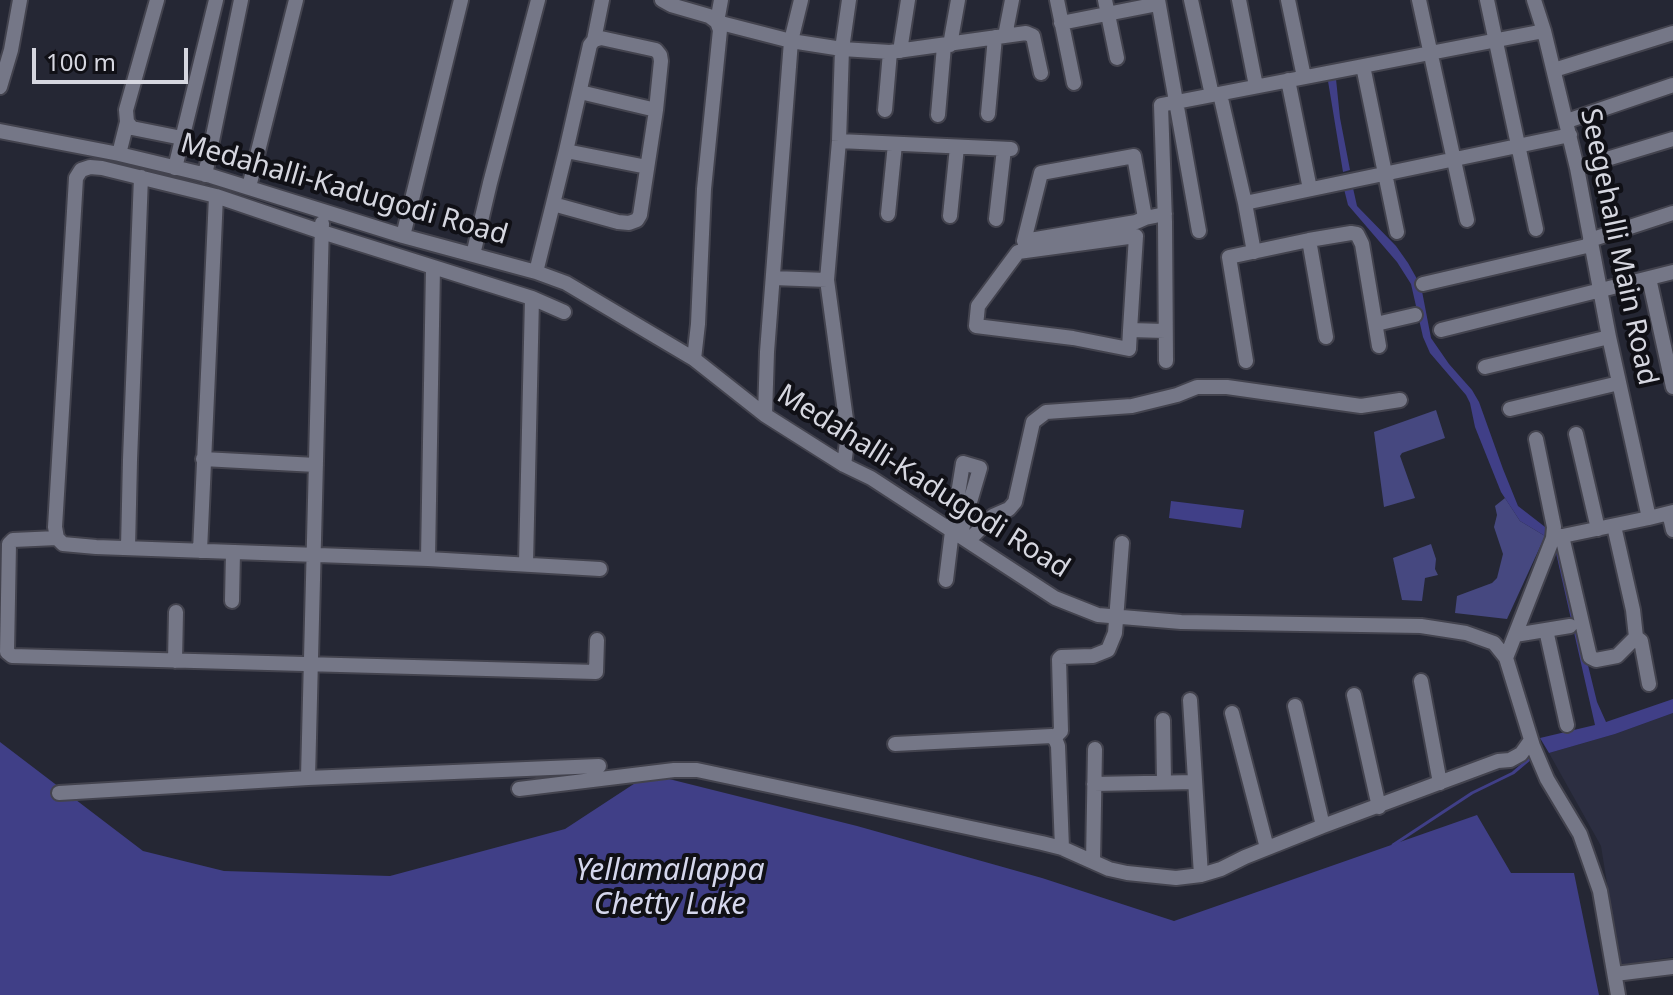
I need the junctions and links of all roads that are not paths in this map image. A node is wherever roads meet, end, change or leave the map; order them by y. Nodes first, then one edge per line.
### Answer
1 (20, 0) edge
2 (157, 0) edge
3 (216, 0) edge
4 (241, 0) edge
5 (296, 0) edge
6 (461, 0) edge
7 (538, 0) edge
8 (602, 0) edge
9 (662, 0) edge
10 (721, 0) edge
11 (801, 0) edge
12 (849, 0) edge
13 (908, 0) edge
14 (958, 0) edge
15 (1012, 0) edge
16 (1057, 0) edge
17 (1191, 0) edge
18 (1239, 0) edge
19 (1288, 0) edge
20 (1419, 0) edge
21 (1487, 0) edge
22 (1534, 0) edge
23 (1158, 2) edge
24 (1106, 7) edge
25 (717, 22) junction
26 (1061, 23) junction
27 (1544, 31) junction
28 (1673, 33) edge
29 (1000, 36) junction
30 (594, 40) junction
31 (1495, 40) junction
32 (791, 41) junction
33 (947, 46) junction
34 (842, 49) junction
35 (895, 52) junction
36 (1431, 53) junction
37 (1117, 58) dead end
38 (1363, 66) junction
39 (1554, 70) junction
40 (1041, 73) dead end
41 (1304, 77) junction
42 (1288, 80) junction
43 (1074, 83) dead end
44 (1673, 85) edge
45 (1256, 86) junction
46 (0, 87) edge
47 (580, 92) junction
48 (1216, 94) junction
49 (1175, 102) junction
50 (656, 110) junction
51 (885, 110) dead end
52 (988, 114) dead end
53 (938, 115) dead end
54 (127, 122) junction
55 (1568, 128) junction
56 (0, 131) edge
57 (182, 138) junction
58 (1673, 139) edge
59 (839, 141) junction
60 (895, 144) junction
61 (957, 147) junction
62 (1519, 147) junction
63 (566, 151) junction
64 (119, 154) junction
65 (1454, 159) junction
66 (647, 167) junction
67 (175, 168) junction
68 (1577, 168) junction
69 (1385, 174) junction
70 (205, 175) junction
71 (141, 177) junction
72 (249, 187) junction
73 (1310, 189) junction
74 (216, 196) junction
75 (1245, 203) junction
76 (553, 204) junction
77 (323, 211) junction
78 (1673, 213) edge
79 (888, 214) dead end
80 (1165, 214) junction
81 (950, 216) dead end
82 (1145, 218) junction
83 (996, 219) dead end
84 (1467, 220) dead end
85 (1536, 229) dead end
86 (1199, 231) dead end
87 (322, 232) junction
88 (1397, 232) dead end
89 (403, 236) junction
90 (1309, 240) junction
91 (1590, 242) junction
92 (1254, 252) junction
93 (473, 255) junction
94 (433, 267) junction
95 (536, 272) junction
96 (1673, 272) edge
97 (773, 278) junction
98 (1649, 278) junction
99 (827, 280) junction
100 (1423, 284) dead end
101 (1601, 291) junction
102 (532, 298) junction
103 (564, 312) dead end
104 (1415, 315) dead end
105 (1376, 324) junction
106 (1130, 330) junction
107 (1441, 330) dead end
108 (1165, 331) junction
109 (1326, 337) dead end
110 (1609, 337) junction
111 (1379, 346) dead end
112 (694, 359) junction
113 (1166, 361) dead end
114 (1246, 361) dead end
115 (1485, 367) dead end
116 (1619, 383) junction
117 (1673, 387) edge
118 (1400, 400) dead end
119 (1510, 409) dead end
120 (765, 415) junction
121 (1576, 434) dead end
122 (1536, 439) dead end
123 (203, 459) junction
124 (316, 465) junction
125 (844, 465) junction
126 (1671, 512) edge
127 (1649, 518) junction
128 (1614, 526) junction
129 (1598, 529) junction
130 (1673, 530) edge
131 (960, 536) junction
132 (1558, 537) junction
133 (57, 538) junction
134 (1122, 543) dead end
135 (128, 548) junction
136 (200, 551) junction
137 (233, 552) junction
138 (313, 556) junction
139 (428, 559) junction
140 (526, 563) junction
141 (600, 569) dead end
142 (946, 580) dead end
143 (232, 601) dead end
144 (176, 612) dead end
145 (1117, 617) junction
146 (1570, 626) dead end
147 (1546, 630) junction
148 (1515, 635) junction
149 (1636, 637) junction
150 (597, 640) dead end
151 (1506, 658) junction
152 (175, 661) junction
153 (312, 664) junction
154 (1421, 681) dead end
155 (1649, 684) dead end
156 (1354, 695) dead end
157 (1190, 700) dead end
158 (1295, 706) dead end
159 (1232, 713) dead end
160 (1163, 720) dead end
161 (1567, 725) dead end
162 (1054, 738) junction
163 (1532, 743) junction
164 (895, 744) dead end
165 (1095, 749) dead end
166 (599, 766) dead end
167 (308, 778) junction
168 (1164, 781) junction
169 (1195, 782) junction
170 (1440, 783) junction
171 (1094, 784) junction
172 (519, 789) dead end
173 (59, 793) dead end
174 (1379, 807) junction
175 (1323, 826) junction
176 (1062, 848) junction
177 (1267, 848) junction
178 (1093, 862) junction
179 (1201, 875) junction
180 (1673, 967) edge
181 (1615, 974) junction
182 (1618, 995) edge

1 - 46 street
2 - 54 street
3 - 57 street
4 - 70 street
5 - 72 street
6 - 89 street
7 - 93 street
8 - 30 street
9 - 25 street
10 - 25 street
11 - 32 street
12 - 34 street
13 - 35 street
14 - 33 street
15 - 29 street
16 - 26 street
17 - 48 street
18 - 45 street
19 - 41 street
20 - 36 street
21 - 31 street
22 - 27 street, Seegehalli Main Road
23 - 24 street
23 - 49 street
24 - 26 street
24 - 37 street
25 - 32 street
25 - 112 street
26 - 43 street
27 - 31 street
27 - 39 street, Seegehalli Main Road
28 - 39 street
29 - 33 street
29 - 40 street
29 - 52 street
30 - 47 street
30 - 50 street
31 - 36 street
31 - 62 street
32 - 34 street
32 - 97 street
33 - 35 street
33 - 53 street
34 - 35 street
34 - 59 street
35 - 51 street
36 - 38 street
36 - 65 street
38 - 41 street
38 - 69 street
39 - 55 street, Seegehalli Main Road
41 - 42 street
42 - 45 street
42 - 73 street
44 - 55 street
45 - 48 street
47 - 50 street
47 - 63 street
48 - 49 street
48 - 75 street
49 - 80 street
49 - 86 street
50 - 66 street
54 - 57 street
54 - 64 street
55 - 62 street
55 - 68 street, Seegehalli Main Road
56 - 64 street, Medahalli-Kadugodi Road
57 - 67 street
58 - 68 street
59 - 60 street
59 - 99 street
60 - 61 street
60 - 79 street
61 - 81 street
61 - 83 street
62 - 65 street
62 - 85 street
63 - 66 street
63 - 76 street
64 - 67 street, Medahalli-Kadugodi Road
65 - 69 street
65 - 84 street
66 - 76 street
67 - 70 street, Medahalli-Kadugodi Road
68 - 91 street, Seegehalli Main Road
69 - 73 street
69 - 88 street
70 - 72 street, Medahalli-Kadugodi Road
71 - 74 street
71 - 133 street
71 - 135 street
72 - 77 street, Medahalli-Kadugodi Road
73 - 75 street
74 - 87 street
74 - 123 street
75 - 92 street
76 - 95 street
77 - 87 street
77 - 89 street, Medahalli-Kadugodi Road
78 - 91 street
80 - 82 street
80 - 108 street
82 - 82 street
87 - 94 street
87 - 124 street
89 - 93 street, Medahalli-Kadugodi Road
90 - 92 street
90 - 105 street
90 - 109 street
91 - 100 street
91 - 101 street, Seegehalli Main Road
92 - 114 street
93 - 95 street, Medahalli-Kadugodi Road
94 - 102 street
94 - 139 street
95 - 112 street, Medahalli-Kadugodi Road
96 - 98 street
97 - 99 street
97 - 120 street
98 - 101 street
98 - 117 street
99 - 125 street
101 - 107 street
101 - 110 street, Seegehalli Main Road
102 - 103 street
102 - 140 street
104 - 105 street
105 - 111 street
106 - 106 street
106 - 108 street
108 - 113 street
110 - 115 street
110 - 116 street, Seegehalli Main Road
112 - 120 street, Medahalli-Kadugodi Road
116 - 119 street
116 - 127 street, Seegehalli Main Road
118 - 131 street
120 - 125 street, Medahalli-Kadugodi Road
121 - 129 street
122 - 132 street
123 - 124 street
123 - 136 street
124 - 138 street
125 - 131 street, Medahalli-Kadugodi Road
126 - 127 street
126 - 130 street
127 - 128 street
128 - 129 street
128 - 149 street
129 - 132 street
131 - 131 street
131 - 142 street
131 - 145 street, Medahalli-Kadugodi Road
132 - 148 street
132 - 149 street
133 - 135 street
133 - 152 street
134 - 145 street
135 - 136 street
136 - 137 street
137 - 138 street
137 - 143 street
138 - 139 street
138 - 153 street
139 - 140 street
140 - 141 street
144 - 152 street
145 - 151 street, Medahalli-Kadugodi Road
145 - 162 street
146 - 147 street
147 - 148 street
147 - 161 street
148 - 151 street
149 - 155 street
150 - 153 street
151 - 163 street
152 - 153 street
153 - 167 street
154 - 170 street
156 - 174 street
157 - 169 street
158 - 175 street
159 - 177 street
160 - 168 street
162 - 164 street
162 - 176 street
163 - 170 street
163 - 181 street
165 - 171 street
166 - 167 street
167 - 173 street
168 - 169 street
168 - 171 street
169 - 179 street
170 - 174 street
171 - 178 street
172 - 176 street
174 - 175 street
175 - 177 street
176 - 178 street
177 - 179 street
178 - 179 street
180 - 181 street
181 - 182 street

